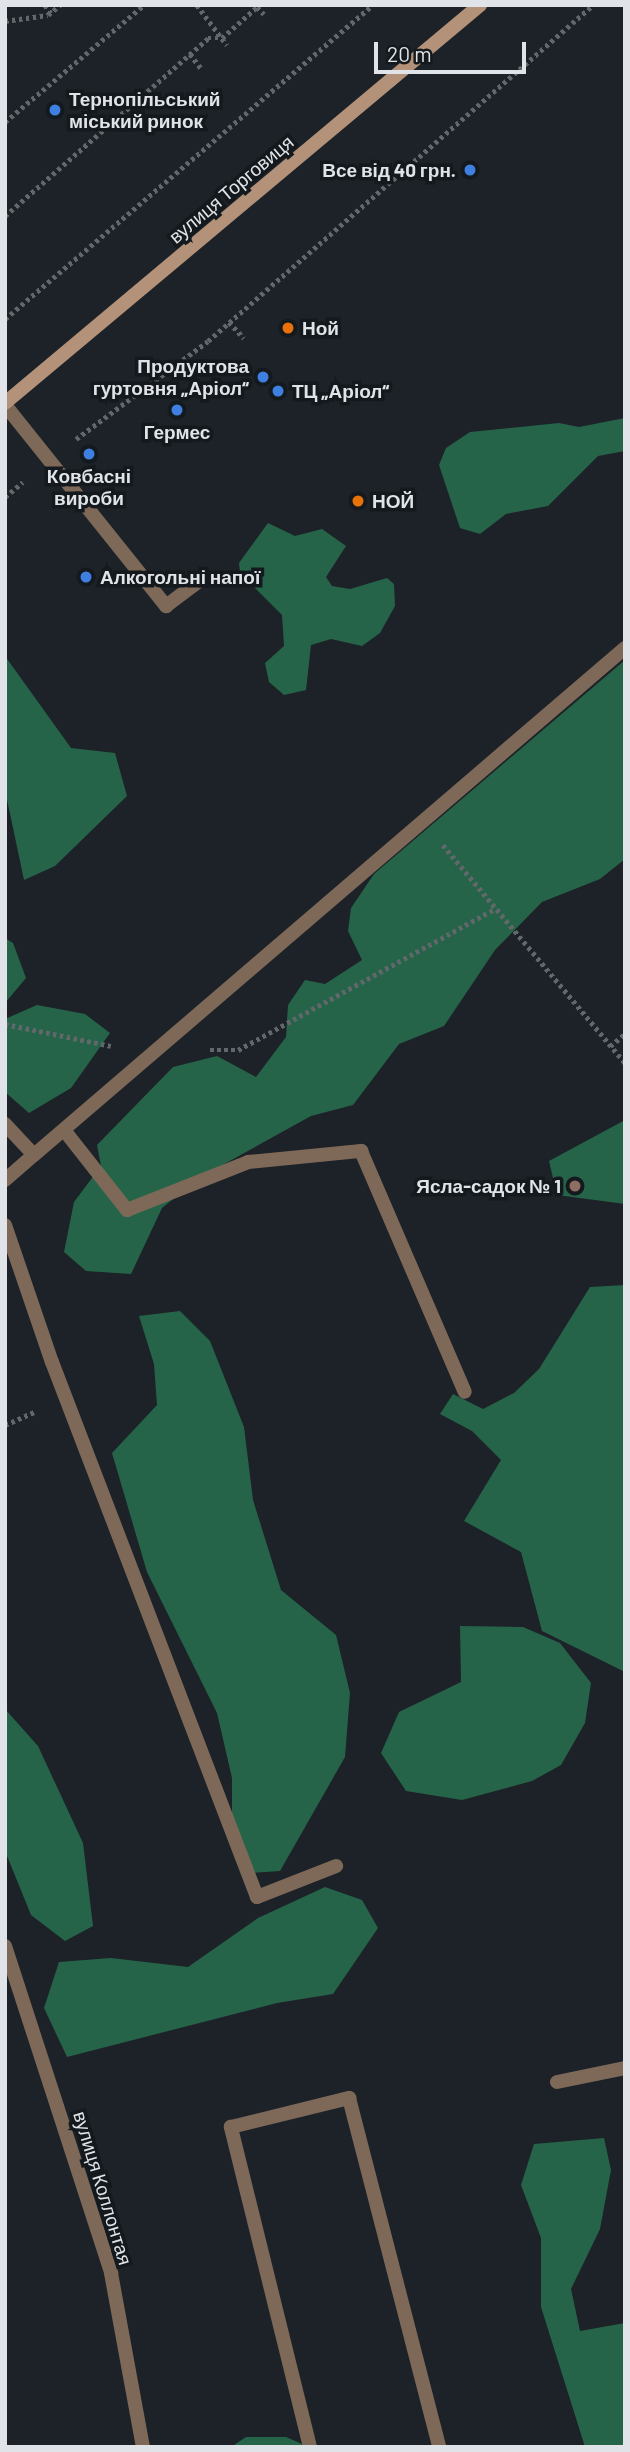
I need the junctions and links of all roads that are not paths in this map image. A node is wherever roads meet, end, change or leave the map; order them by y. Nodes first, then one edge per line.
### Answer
1 (480, 5) edge
2 (5, 404) edge
3 (198, 582) dead end
4 (625, 648) edge
5 (5, 1124) edge
6 (64, 1130) junction
7 (34, 1155) junction
8 (5, 1180) edge
9 (5, 1225) edge
10 (465, 1392) dead end
11 (336, 1866) dead end
12 (5, 1946) edge
13 (625, 2068) edge
14 (557, 2082) dead end
15 (143, 2447) edge
16 (310, 2447) edge
17 (439, 2447) edge

1 - 2 main road, вулиця Торговиця
2 - 3 street
4 - 6 street
5 - 7 street
6 - 7 street
6 - 10 street
7 - 8 street
9 - 11 street
12 - 15 street, вулиця Коллонтая
13 - 14 street
16 - 17 street

